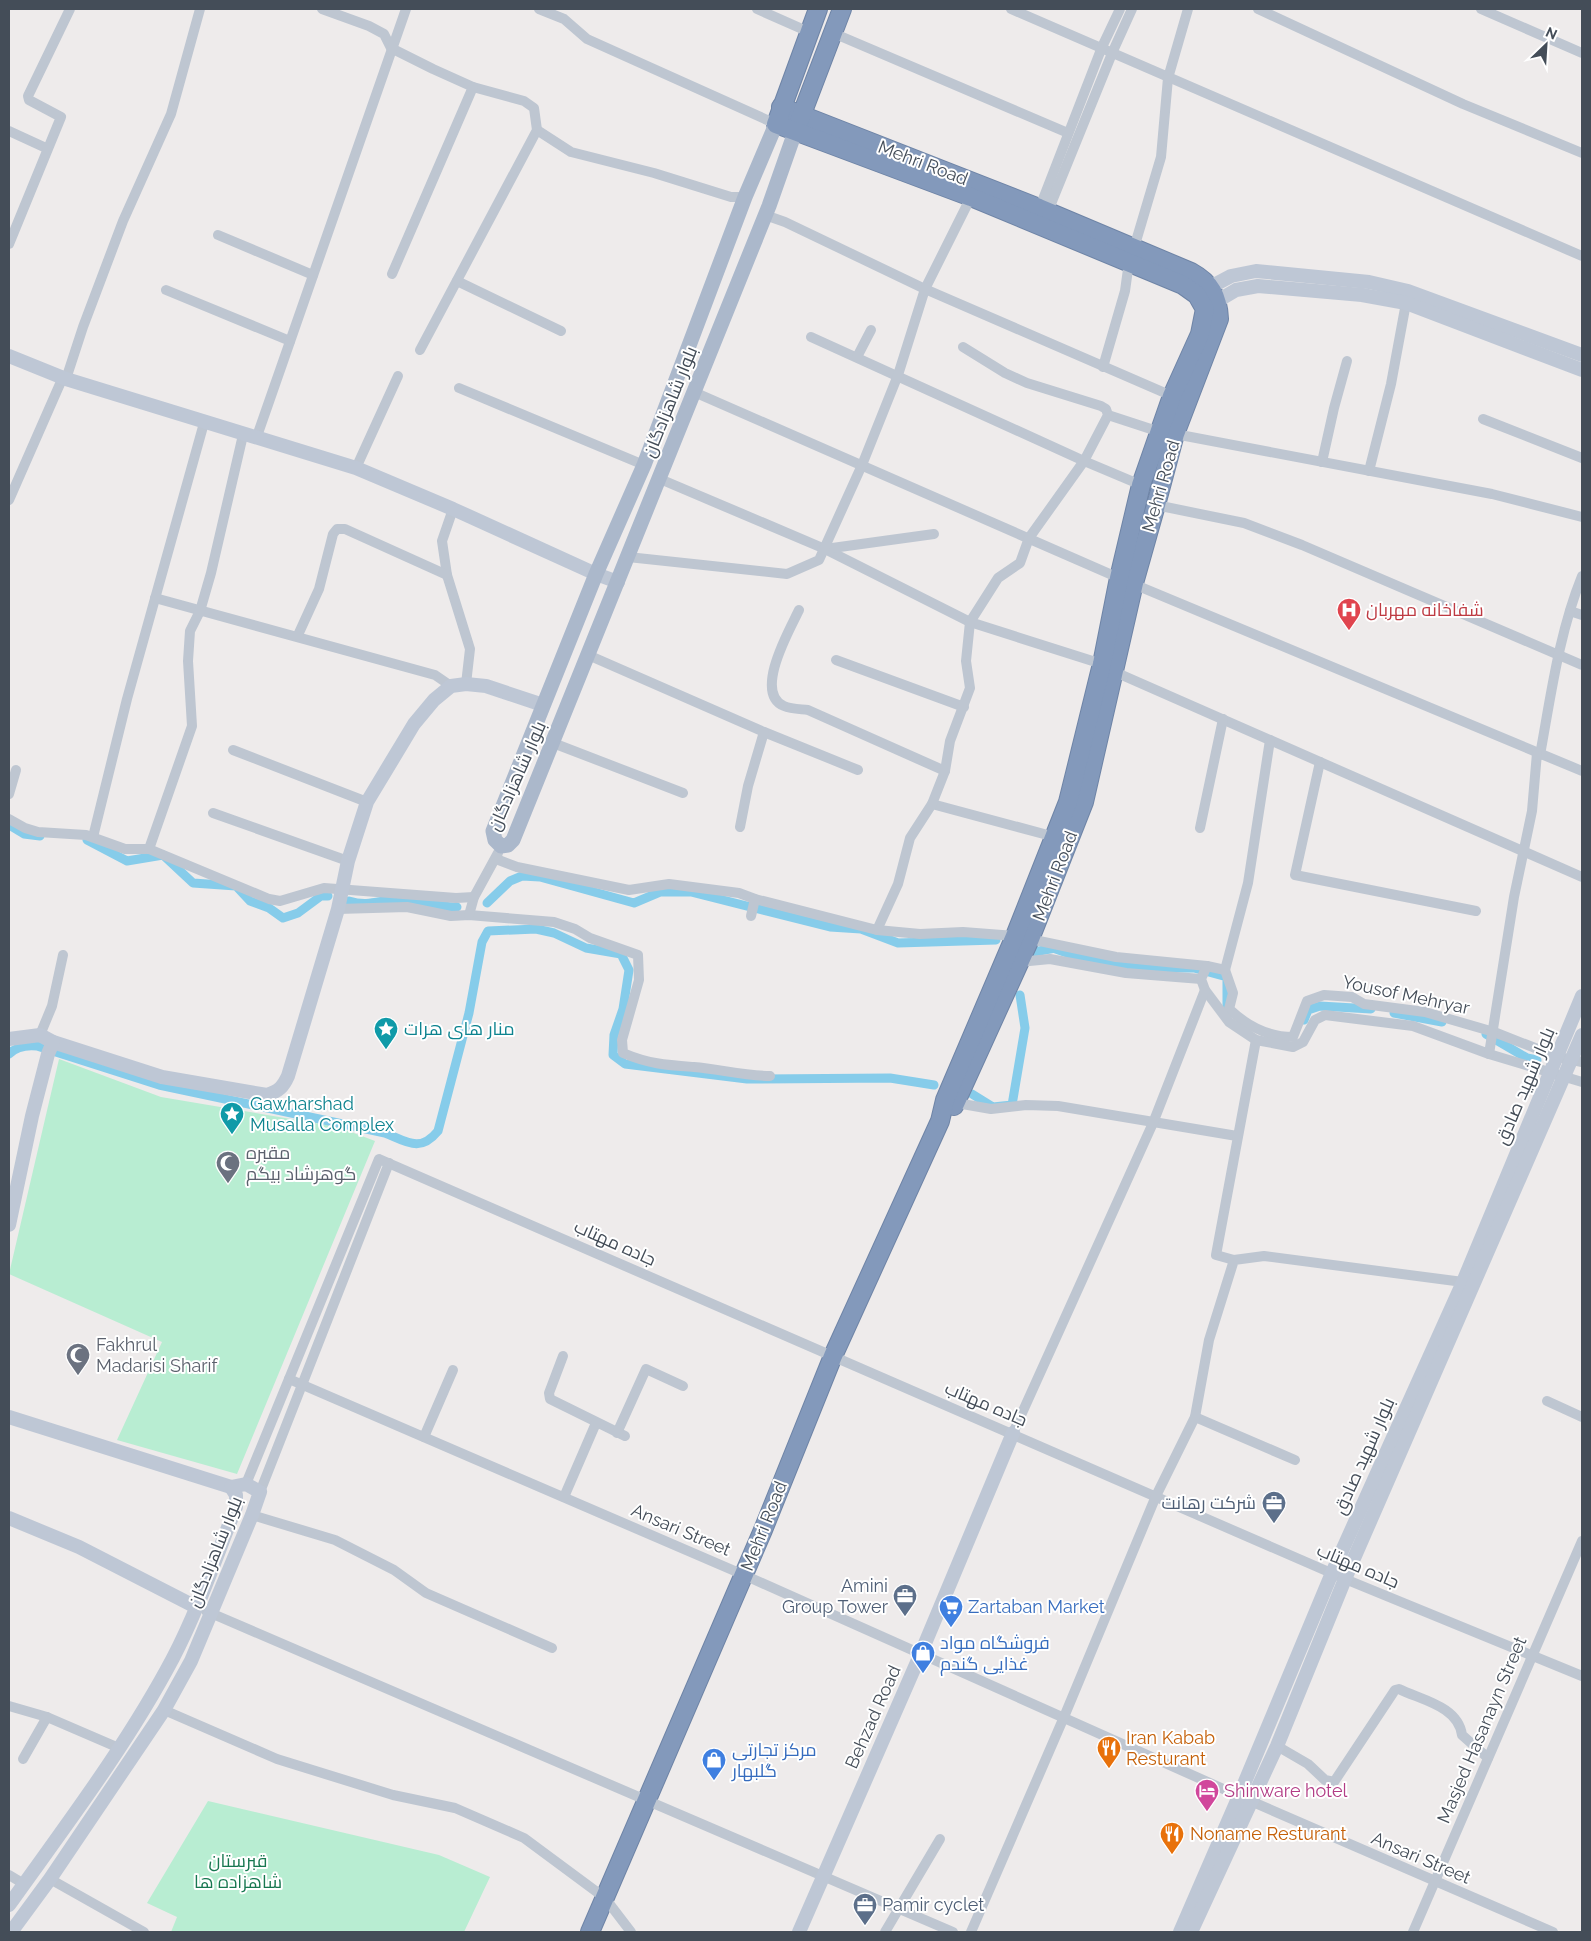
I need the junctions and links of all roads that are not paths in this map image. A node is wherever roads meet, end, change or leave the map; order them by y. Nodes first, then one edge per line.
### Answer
1 (70, 9) edge
2 (200, 9) edge
3 (322, 9) edge
4 (406, 9) edge
5 (539, 9) edge
6 (757, 9) edge
7 (818, 9) edge
8 (842, 9) edge
9 (1011, 9) edge
10 (1120, 9) edge
11 (1132, 9) edge
12 (1188, 9) edge
13 (1258, 9) edge
14 (1481, 9) edge
15 (809, 32) junction
16 (833, 33) junction
17 (1102, 47) junction
18 (391, 48) junction
19 (1113, 51) junction
20 (1582, 53) edge
21 (1168, 78) junction
22 (473, 87) junction
23 (782, 107) junction
24 (776, 124) junction
25 (798, 124) junction
26 (537, 130) junction
27 (9, 131) edge
28 (1068, 133) junction
29 (46, 148) junction
30 (1582, 153) edge
31 (745, 196) junction
32 (971, 197) junction
33 (764, 216) junction
34 (1041, 217) junction
35 (218, 235) dead end
36 (9, 244) edge
37 (1132, 255) junction
38 (1582, 256) edge
39 (392, 274) dead end
40 (312, 276) junction
41 (457, 281) junction
42 (926, 289) junction
43 (166, 290) dead end
44 (1207, 297) junction
45 (1406, 303) junction
46 (871, 330) dead end
47 (561, 331) dead end
48 (811, 337) dead end
49 (290, 341) junction
50 (963, 347) dead end
51 (420, 350) dead end
52 (1582, 355) edge
53 (9, 356) edge
54 (857, 357) junction
55 (1347, 361) dead end
56 (1103, 367) junction
57 (1582, 370) edge
58 (898, 375) junction
59 (398, 376) dead end
60 (64, 378) junction
61 (459, 388) dead end
62 (694, 392) junction
63 (1172, 396) junction
64 (1108, 415) junction
65 (1483, 419) dead end
66 (204, 423) junction
67 (1167, 434) junction
68 (249, 437) junction
69 (1582, 458) edge
70 (1084, 461) junction
71 (1322, 462) junction
72 (644, 465) junction
73 (862, 465) junction
74 (356, 468) junction
75 (1369, 471) junction
76 (660, 479) junction
77 (1141, 485) junction
78 (9, 500) edge
79 (1156, 504) junction
80 (453, 509) junction
81 (1582, 517) edge
82 (934, 534) dead end
83 (1029, 538) junction
84 (825, 549) junction
85 (628, 557) junction
86 (596, 574) junction
87 (447, 575) junction
88 (1582, 576) edge
89 (1126, 581) junction
90 (618, 582) junction
91 (155, 598) junction
92 (799, 610) dead end
93 (200, 611) junction
94 (1570, 611) junction
95 (1582, 615) edge
96 (970, 622) junction
97 (298, 636) junction
98 (588, 655) junction
99 (1558, 655) junction
100 (836, 660) dead end
101 (1582, 665) edge
102 (1109, 668) junction
103 (466, 684) junction
104 (451, 686) junction
105 (543, 705) junction
106 (964, 707) junction
107 (1223, 719) junction
108 (764, 732) junction
109 (1270, 740) junction
110 (553, 743) junction
111 (233, 750) dead end
112 (1539, 754) junction
113 (1320, 762) junction
114 (16, 770) dead end
115 (858, 770) dead end
116 (945, 771) junction
117 (1582, 771) edge
118 (683, 793) dead end
119 (9, 794) edge
120 (367, 802) junction
121 (932, 804) junction
122 (213, 813) dead end
123 (9, 819) edge
124 (740, 827) dead end
125 (1200, 828) dead end
126 (93, 837) junction
127 (1055, 837) junction
128 (149, 848) junction
129 (1523, 851) junction
130 (499, 852) junction
131 (348, 861) junction
132 (1582, 877) edge
133 (341, 889) junction
134 (474, 897) junction
135 (755, 899) junction
136 (338, 909) junction
137 (1476, 911) dead end
138 (469, 914) junction
139 (751, 916) dead end
140 (877, 930) junction
141 (1022, 937) junction
142 (63, 955) dead end
143 (1019, 962) junction
144 (1207, 966) junction
145 (1225, 970) junction
146 (1201, 979) junction
147 (1205, 990) junction
148 (1582, 996) edge
149 (40, 1035) junction
150 (1582, 1035) edge
151 (1492, 1037) junction
152 (9, 1040) edge
153 (1256, 1040) junction
154 (51, 1048) junction
155 (1489, 1054) junction
156 (1571, 1060) edge
157 (770, 1076) dead end
158 (1557, 1076) junction
159 (1582, 1082) edge
160 (951, 1102) junction
161 (1153, 1123) junction
162 (1237, 1136) junction
163 (389, 1163) junction
164 (9, 1225) edge
165 (1234, 1260) junction
166 (1463, 1282) junction
167 (563, 1356) dead end
168 (833, 1356) junction
169 (453, 1370) dead end
170 (289, 1379) junction
171 (301, 1384) junction
172 (683, 1386) dead end
173 (1547, 1401) dead end
174 (1195, 1416) junction
175 (9, 1417) edge
176 (1582, 1417) edge
177 (596, 1422) junction
178 (1014, 1433) junction
179 (424, 1436) junction
180 (1295, 1460) dead end
181 (246, 1484) junction
182 (231, 1487) junction
183 (260, 1492) junction
184 (1156, 1496) junction
185 (564, 1498) junction
186 (252, 1515) junction
187 (9, 1518) edge
188 (1582, 1541) edge
189 (1332, 1573) junction
190 (744, 1575) junction
191 (1345, 1579) junction
192 (196, 1607) junction
193 (210, 1613) junction
194 (552, 1648) dead end
195 (921, 1653) junction
196 (1531, 1655) junction
197 (1582, 1676) edge
198 (9, 1706) edge
199 (164, 1710) junction
200 (47, 1717) junction
201 (1064, 1717) junction
202 (1277, 1746) junction
203 (119, 1748) junction
204 (1488, 1758) junction
205 (23, 1759) dead end
206 (1245, 1799) junction
207 (648, 1800) junction
208 (940, 1839) dead end
209 (9, 1875) edge
210 (822, 1878) junction
211 (50, 1879) junction
212 (1433, 1881) junction
213 (24, 1884) junction
214 (605, 1898) junction
215 (9, 1905) edge
216 (898, 1911) junction
217 (1532, 1928) edge
218 (11, 1932) edge
219 (144, 1932) edge
220 (590, 1932) edge
221 (631, 1932) edge
222 (799, 1932) edge
223 (885, 1932) edge
224 (953, 1932) edge
225 (971, 1932) edge
226 (1180, 1932) edge
227 (1191, 1932) edge
228 (1413, 1932) edge
229 (1553, 1932) edge

1 - 29 street
2 - 60 street
3 - 18 street
4 - 18 street
5 - 24 street
6 - 15 street
7 - 15 highway
8 - 16 highway
9 - 17 street
10 - 17 street
11 - 19 street
12 - 21 street
13 - 30 street
14 - 20 street
15 - 23 highway
16 - 25 highway
16 - 28 street
17 - 19 street
17 - 28 street
18 - 22 street
18 - 40 street
19 - 21 street
19 - 34 street
21 - 37 street
21 - 38 street
22 - 26 street
22 - 39 street
23 - 24 highway
23 - 25 highway, Mehri Road
24 - 25 highway, Mehri Road
24 - 31 main road, بلوار شاهزادگان
25 - 32 highway, Mehri Road
25 - 33 main road, بلوار شاهزادگان
25 - 34 highway, Mehri Road
26 - 31 street
26 - 41 street
27 - 29 street
28 - 34 street
29 - 36 street
31 - 72 main road, بلوار شاهزادگان
32 - 34 highway, Mehri Road
32 - 42 street
33 - 42 street
33 - 62 main road, بلوار شاهزادگان
34 - 37 highway, Mehri Road
35 - 40 street
37 - 44 highway, Mehri Road
37 - 56 street
40 - 49 street
41 - 47 street
41 - 51 street
42 - 56 street
42 - 58 street
43 - 49 street
44 - 45 main road
44 - 52 main road
44 - 63 highway, Mehri Road
44 - 67 highway, Mehri Road
45 - 57 main road
45 - 75 street
46 - 54 street
48 - 54 street
49 - 68 street
50 - 64 street
53 - 60 main road
54 - 58 street
55 - 71 street
56 - 63 street
58 - 70 street
58 - 73 street
59 - 74 street
60 - 66 main road
60 - 78 street
61 - 72 street
62 - 73 street
62 - 76 main road, بلوار شاهزادگان
63 - 67 highway, Mehri Road
64 - 67 street
64 - 70 street
65 - 69 street
66 - 68 main road
66 - 91 street
67 - 71 street
67 - 77 highway, Mehri Road
67 - 79 highway, Mehri Road
68 - 74 main road
68 - 93 street
70 - 77 street
70 - 83 street
71 - 75 street
72 - 86 main road, بلوار شاهزادگان
73 - 83 street
73 - 84 street
74 - 80 main road
75 - 81 street
76 - 84 street
76 - 85 main road, بلوار شاهزادگان
77 - 89 highway, Mehri Road
79 - 89 highway, Mehri Road
79 - 99 street
80 - 86 main road
80 - 87 street
82 - 84 street
83 - 89 street
83 - 96 street
84 - 85 street
84 - 96 street
85 - 90 main road, بلوار شاهزادگان
86 - 90 main road
86 - 105 main road, بلوار شاهزادگان
87 - 97 street
87 - 103 street
88 - 94 street
89 - 102 highway, Mehri Road
89 - 112 street
90 - 98 main road, بلوار شاهزادگان
91 - 93 street
91 - 126 street
92 - 116 street
93 - 97 street
93 - 128 street
94 - 95 street
94 - 99 street
96 - 102 street
96 - 106 street
97 - 104 street
98 - 108 street
98 - 110 main road, بلوار شاهزادگان
99 - 101 street
99 - 112 street
100 - 106 street
102 - 107 street
102 - 127 highway, Mehri Road
102 - 141 highway, Mehri Road
103 - 104 main road
103 - 105 main road
104 - 120 main road
105 - 130 main road, بلوار شاهزادگان
106 - 116 street
107 - 109 street
107 - 125 street
108 - 115 street
108 - 124 street
109 - 113 street
109 - 145 street
110 - 118 street
110 - 130 main road, بلوار شاهزادگان
111 - 120 street
112 - 117 street
112 - 129 street
113 - 129 street
113 - 137 street
114 - 119 street
116 - 121 street
120 - 131 main road
121 - 127 street
121 - 140 street
122 - 131 street
123 - 126 street
126 - 128 street
127 - 141 highway, Mehri Road
128 - 133 street
129 - 132 street
129 - 151 street
130 - 134 street
130 - 135 street
131 - 133 main road
133 - 134 street
133 - 136 main road
134 - 138 street
135 - 139 street
135 - 140 street
136 - 138 street
136 - 154 main road
138 - 157 street
140 - 141 street
141 - 143 highway, Mehri Road
141 - 144 street
141 - 160 highway, Mehri Road
142 - 149 street
143 - 146 street
143 - 160 highway, Mehri Road
144 - 145 street
144 - 146 street
145 - 151 street, Yousof Mehryar
146 - 147 street, Yousof Mehryar
147 - 153 street, Yousof Mehryar
147 - 161 street
148 - 156 main road, بلوار شهید صادق
149 - 152 main road
149 - 154 main road
150 - 156 main road, بلوار شهید صادق
151 - 155 street
151 - 156 street, Yousof Mehryar
153 - 155 street, Yousof Mehryar
153 - 162 street
154 - 164 main road
155 - 158 street, Yousof Mehryar
156 - 158 main road, بلوار شهید صادق
158 - 159 street, Yousof Mehryar
158 - 166 main road, بلوار شهید صادق
158 - 191 main road, بلوار شهید صادق
160 - 161 street
160 - 168 highway, Mehri Road
161 - 162 street
161 - 178 street
162 - 165 street
163 - 168 street, جاده مهتاب
163 - 170 street, جاده مهتاب
163 - 171 street
165 - 166 street
165 - 174 street
166 - 189 main road, بلوار شهید صادق
167 - 177 street
168 - 178 street, جاده مهتاب
168 - 190 highway, Mehri Road
169 - 179 street
170 - 171 street, Ansari Street
170 - 181 street
171 - 179 street, Ansari Street
171 - 183 street
172 - 177 street
173 - 176 street
174 - 180 street
174 - 184 street
175 - 182 main road
177 - 185 street
178 - 184 street, جاده مهتاب
178 - 195 main road, Behzad Road
179 - 185 street, Ansari Street
181 - 182 main road, بلوار شاهزادگان
181 - 183 main road, بلوار شاهزادگان
182 - 192 main road, بلوار شاهزادگان
183 - 186 main road, بلوار شاهزادگان
184 - 189 street, جاده مهتاب
184 - 201 street
185 - 190 street, Ansari Street
186 - 193 main road, بلوار شاهزادگان
186 - 194 street
187 - 192 main road
188 - 196 street, Masjed Hasanayn Street
189 - 191 street, جاده مهتاب
189 - 206 main road, بلوار شهید صادق
190 - 195 street, Ansari Street
190 - 207 highway, Mehri Road
191 - 196 street, جاده مهتاب
191 - 202 main road, بلوار شهید صادق
192 - 193 street
192 - 203 main road, بلوار شاهزادگان
193 - 199 main road, بلوار شاهزادگان
193 - 207 street
195 - 201 street, Ansari Street
195 - 210 main road, Behzad Road
196 - 197 street, جاده مهتاب
196 - 204 street, Masjed Hasanayn Street
198 - 200 street
199 - 211 main road, بلوار شاهزادگان
199 - 214 street
200 - 203 street
200 - 205 street
201 - 206 street, Ansari Street
201 - 225 street
202 - 204 street
202 - 206 main road, بلوار شهید صادق
203 - 213 main road, بلوار شاهزادگان
204 - 212 street, Masjed Hasanayn Street
206 - 212 street, Ansari Street
206 - 226 main road, بلوار شهید صادق
206 - 227 main road, بلوار شهید صادق
207 - 210 street
207 - 214 highway, Mehri Road
208 - 216 street
209 - 213 street
210 - 216 street
210 - 222 main road, Behzad Road
211 - 218 main road, بلوار شاهزادگان
211 - 219 street
212 - 217 street, Ansari Street
212 - 228 street, Masjed Hasanayn Street
213 - 215 main road, بلوار شاهزادگان
214 - 220 highway, Mehri Road
214 - 221 street
216 - 223 street
216 - 224 street
217 - 229 street, Ansari Street

